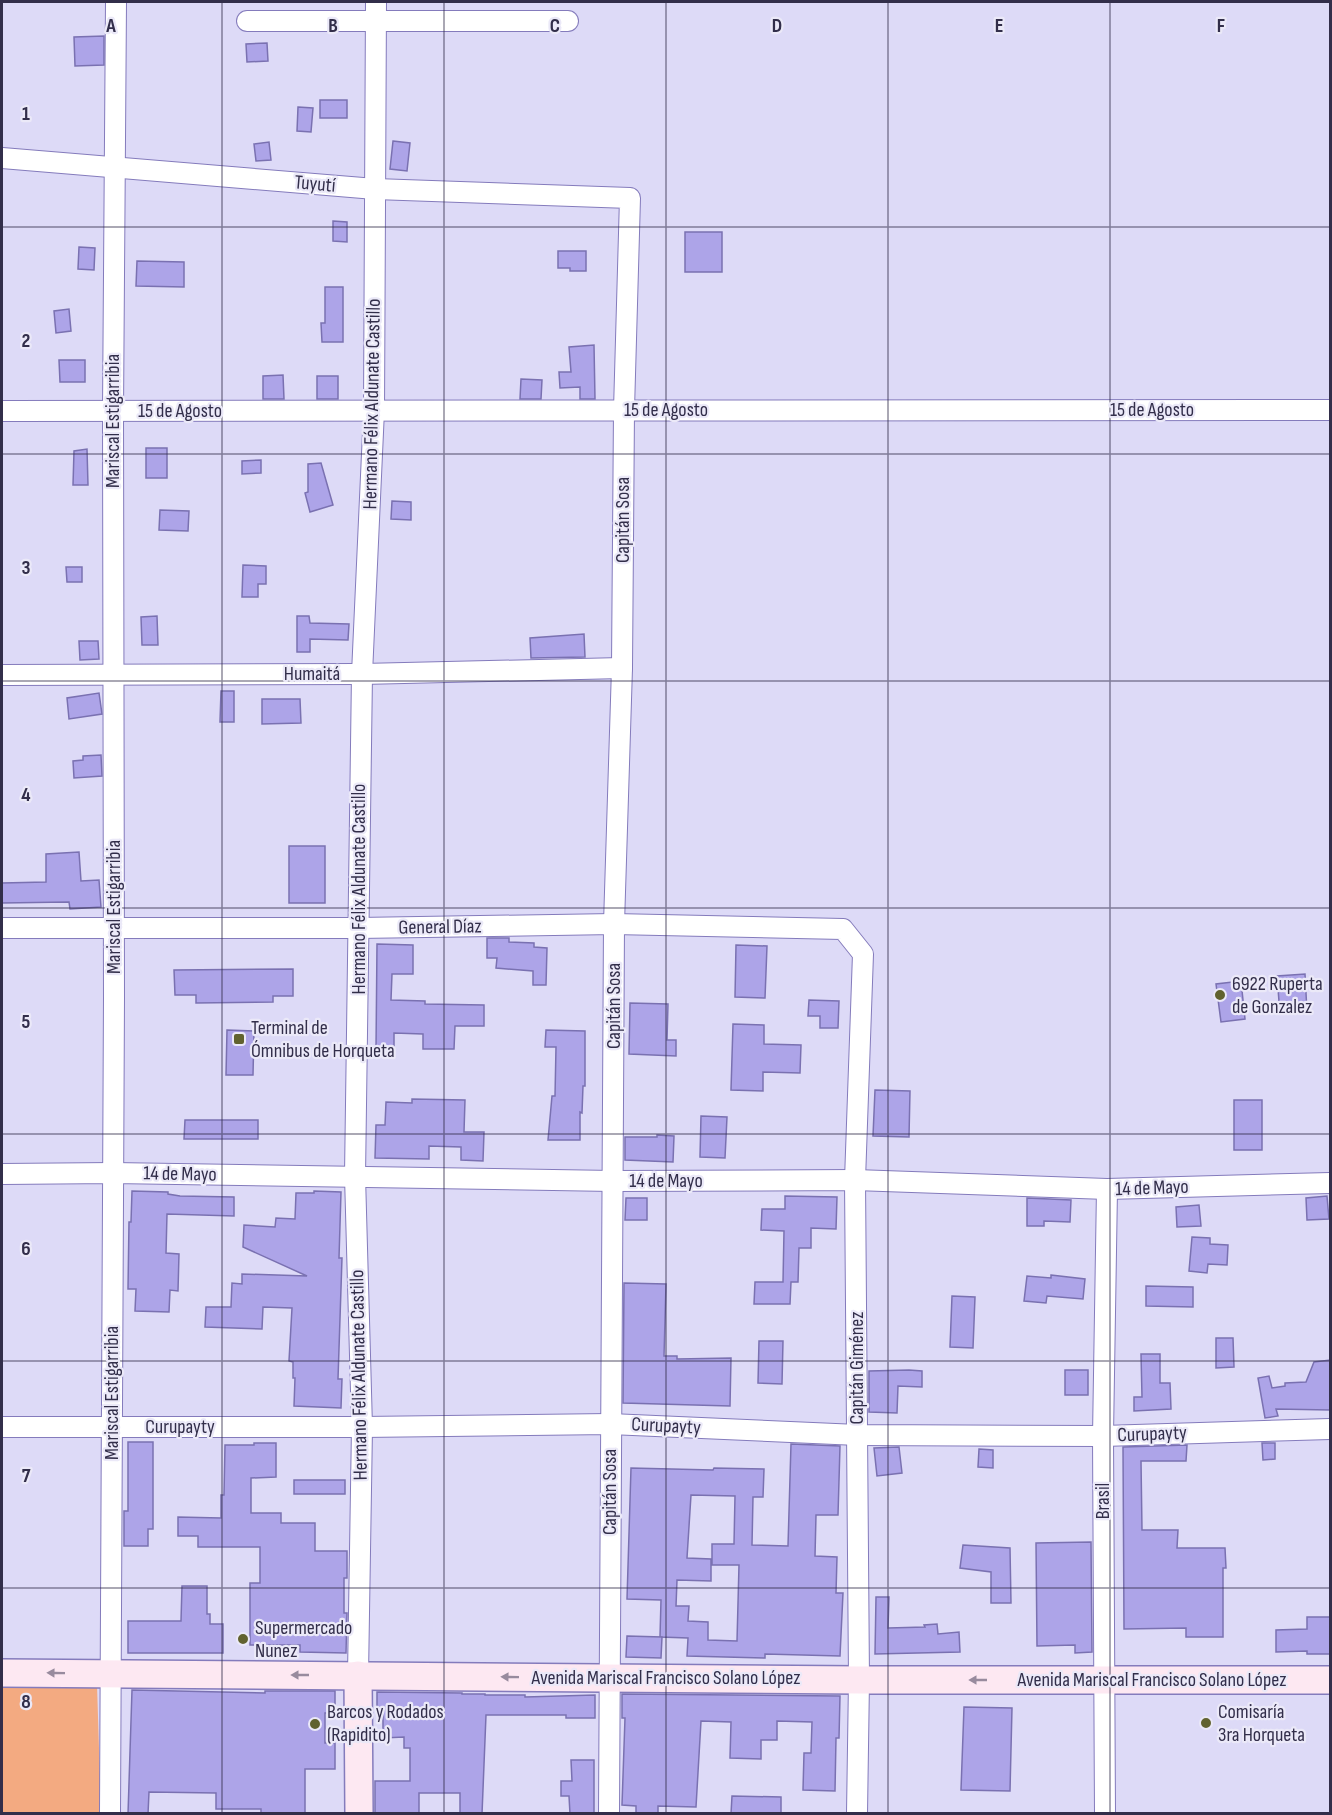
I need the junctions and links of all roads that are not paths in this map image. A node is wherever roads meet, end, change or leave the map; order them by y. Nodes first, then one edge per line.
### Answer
1 (116, 2) edge
2 (376, 2) edge
3 (247, 21) dead end
4 (376, 21) junction
5 (568, 21) dead end
6 (2, 158) edge
7 (114, 168) junction
8 (375, 189) junction
9 (630, 198) joint
10 (374, 410) junction
11 (624, 410) junction
12 (1330, 410) edge
13 (2, 411) edge
14 (113, 411) junction
15 (622, 668) junction
16 (362, 674) junction
17 (2, 675) edge
18 (114, 675) junction
19 (614, 924) junction
20 (2, 928) edge
21 (114, 928) junction
22 (358, 928) junction
23 (843, 929) joint
24 (113, 1173) junction
25 (2, 1174) edge
26 (355, 1176) junction
27 (855, 1180) junction
28 (613, 1181) junction
29 (1330, 1183) edge
30 (1107, 1189) junction
31 (610, 1424) junction
32 (2, 1427) edge
33 (112, 1427) junction
34 (362, 1427) junction
35 (1330, 1429) edge
36 (858, 1435) junction
37 (1103, 1436) junction
38 (2, 1673) edge
39 (110, 1674) junction
40 (358, 1676) junction
41 (611, 1678) junction
42 (859, 1680) junction
43 (1103, 1680) junction
44 (1330, 1680) edge
45 (110, 1814) edge
46 (359, 1814) edge
47 (609, 1814) edge
48 (857, 1814) edge
49 (1105, 1814) edge

1 - 7 street, Mariscal Estigarribia
2 - 4 street, Hermano Félix Aldunate Castillo
3 - 4 street
4 - 5 street
4 - 8 street, Hermano Félix Aldunate Castillo
6 - 7 street, Tuyutí
7 - 8 street, Tuyutí
7 - 14 street, Mariscal Estigarribia
8 - 9 street, Tuyutí
8 - 10 street, Hermano Félix Aldunate Castillo
9 - 11 street, Capitán Sosa
10 - 11 street, 15 de Agosto
10 - 14 street, 15 de Agosto
10 - 16 street, Hermano Félix Aldunate Castillo
11 - 12 street, 15 de Agosto
11 - 15 street, Capitán Sosa
13 - 14 street, 15 de Agosto
14 - 18 street, Mariscal Estigarribia
15 - 16 street, Humaitá
15 - 19 street, Capitán Sosa
16 - 18 street, Humaitá
16 - 22 street, Hermano Félix Aldunate Castillo
17 - 18 street, Humaitá
18 - 21 street, Mariscal Estigarribia
19 - 22 street, General Díaz
19 - 23 street, General Díaz
19 - 28 street, Capitán Sosa
20 - 21 street, General Díaz
21 - 22 street, General Díaz
21 - 24 street, Mariscal Estigarribia
22 - 26 street, Hermano Félix Aldunate Castillo
23 - 27 street, Capitán Giménez
24 - 25 street, 14 de Mayo
24 - 26 street, 14 de Mayo
24 - 33 street, Mariscal Estigarribia
26 - 28 street, 14 de Mayo
26 - 34 street, Hermano Félix Aldunate Castillo
27 - 28 street, 14 de Mayo
27 - 30 street, 14 de Mayo
27 - 36 street, Capitán Giménez
28 - 31 street, Capitán Sosa
29 - 30 street, 14 de Mayo
30 - 37 street, Brasil
31 - 34 street, Curupayty
31 - 36 street, Curupayty
31 - 41 street, Capitán Sosa
32 - 33 street, Curupayty
33 - 34 street, Curupayty
33 - 39 street, Mariscal Estigarribia
34 - 40 street, Hermano Félix Aldunate Castillo
35 - 37 street, Curupayty
36 - 37 street, Curupayty
36 - 42 street, Capitán Giménez
37 - 43 street, Brasil
39 -> 38 main road, Avenida Mariscal Francisco Solano López
40 -> 39 main road, Avenida Mariscal Francisco Solano López
39 - 45 street, Mariscal Estigarribia
41 -> 40 main road, Avenida Mariscal Francisco Solano López
40 - 46 main road, Hermano Félix Aldunate Castillo
41 - 42 main road, Avenida Mariscal Francisco Solano López
41 - 47 street, Capitán Sosa
43 -> 42 main road, Avenida Mariscal Francisco Solano López
42 - 48 street, Capitán Giménez
43 - 44 main road, Avenida Mariscal Francisco Solano López
43 - 49 street, Brasil

